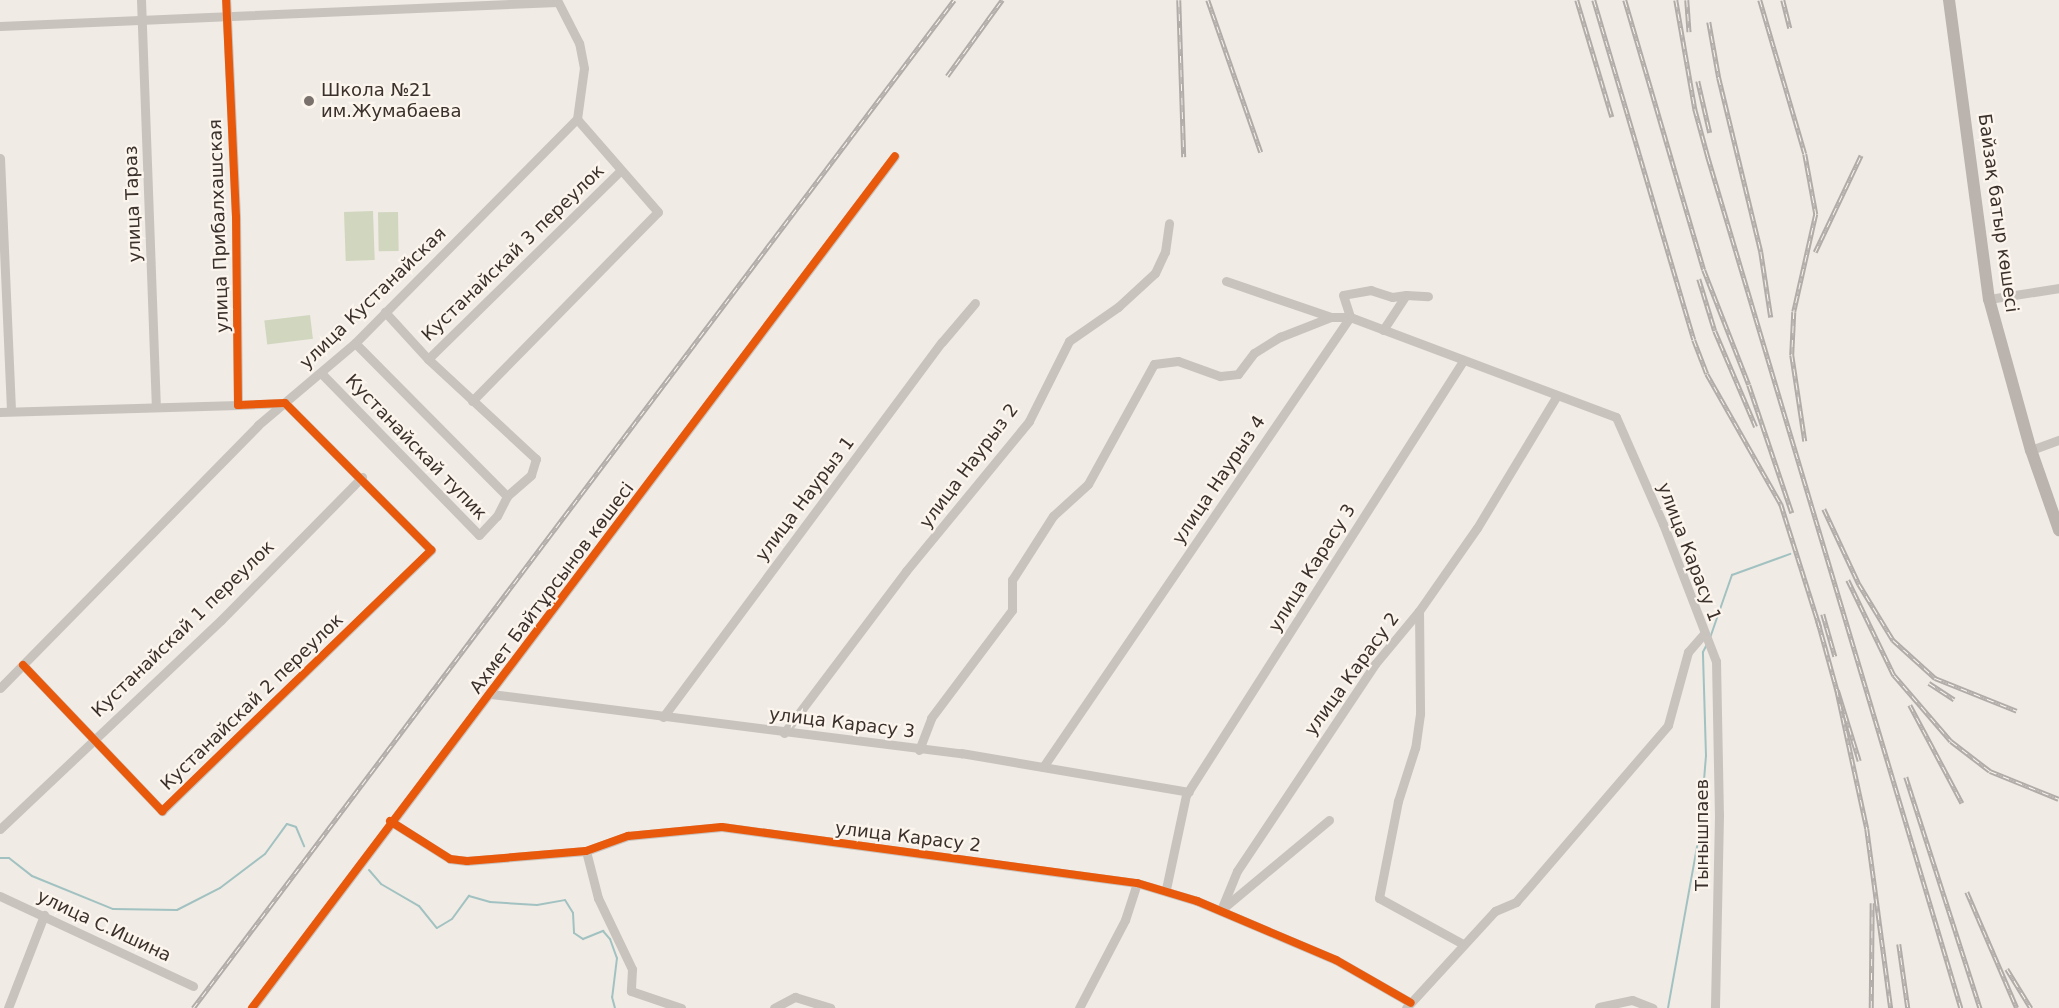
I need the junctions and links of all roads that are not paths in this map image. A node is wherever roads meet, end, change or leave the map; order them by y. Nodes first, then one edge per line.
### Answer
1 (141, 0) edge
2 (226, 0) edge
3 (314, 0) edge
4 (1949, 0) edge
5 (557, 1) edge
6 (466, 3) edge
7 (392, 4) edge
8 (314, 12) junction
9 (226, 16) junction
10 (142, 19) junction
11 (0, 26) edge
12 (577, 119) junction
13 (895, 156) dead end
14 (0, 158) edge
15 (621, 170) junction
16 (1169, 223) dead end
17 (1226, 281) dead end
18 (2059, 288) edge
19 (1406, 295) junction
20 (1428, 296) dead end
21 (1989, 299) junction
22 (975, 303) dead end
23 (385, 312) junction
24 (1331, 317) junction
25 (1350, 317) junction
26 (1383, 330) junction
27 (355, 343) junction
28 (428, 358) junction
29 (1463, 361) junction
30 (321, 373) junction
31 (1556, 397) junction
32 (472, 401) junction
33 (285, 403) junction
34 (238, 405) junction
35 (156, 406) junction
36 (10, 411) junction
37 (0, 412) edge
38 (2059, 440) edge
39 (2031, 450) junction
40 (362, 477) junction
41 (507, 496) junction
42 (2059, 530) edge
43 (1419, 611) junction
44 (1703, 635) junction
45 (23, 665) junction
46 (0, 688) edge
47 (491, 694) junction
48 (663, 717) junction
49 (784, 733) junction
50 (93, 738) junction
51 (919, 750) junction
52 (1042, 767) junction
53 (1189, 792) junction
54 (1329, 820) dead end
55 (390, 821) junction
56 (0, 829) edge
57 (586, 851) junction
58 (1137, 884) junction
59 (1166, 889) junction
60 (0, 896) edge
61 (1221, 910) junction
62 (44, 915) junction
63 (1463, 944) junction
64 (193, 986) dead end
65 (1409, 1006) edge
66 (8, 1008) edge
67 (252, 1008) edge
68 (681, 1008) edge
69 (774, 1008) edge
70 (830, 1008) edge
71 (1079, 1008) edge
72 (1599, 1008) edge
73 (1653, 1008) edge
74 (1715, 1008) edge

1 - 10 street, улица Тараз
2 - 9 street, улица Прибалхашская
3 - 8 street
4 - 21 main road, Байзақ батыр көшесі
5 - 6 street
5 - 12 street
6 - 7 street
7 - 8 street
8 - 9 street
9 - 10 street
9 - 34 street, улица Прибалхашская
10 - 11 street
10 - 35 street, улица Тараз
12 - 15 street, Кустанайскай 3 переулок
12 - 23 street, улица Кустанайская
13 - 47 street, Ахмет Байтұрсынов көшесі
14 - 36 street
15 - 28 street, Кустанайскай 3 переулок
15 - 32 street, Кустанайскай 3 переулок
16 - 49 street, улица Наурыз 2
17 - 24 street
18 - 21 street
19 - 20 street
19 - 25 street
19 - 26 street
21 - 39 main road, Байзақ батыр көшесі
22 - 48 street, улица Наурыз 1
23 - 27 street, улица Кустанайская
23 - 28 street, Кустанайскай тупик
24 - 25 street
24 - 51 street
25 - 26 street, улица Карасу 1
25 - 52 street, улица Наурыз 4
26 - 29 street, улица Карасу 1
27 - 30 street, улица Кустанайская
27 - 41 street, Кустанайскай тупик
28 - 32 street, Кустанайскай тупик
29 - 31 street, улица Карасу 1
29 - 53 street, улица Карасу 3
30 - 33 street, улица Кустанайская
30 - 41 street, Кустанайскай тупик
31 - 43 street, улица Карасу 2
31 - 44 street, улица Карасу 1
32 - 41 street, Кустанайскай тупик
33 - 34 street
33 - 40 street
33 - 45 street, улица Кустанайская
34 - 35 street
35 - 36 street
36 - 37 street
38 - 39 street
39 - 42 main road, Байзақ батыр көшесі
40 - 50 street, Кустанайскай 1 переулок
40 - 50 street, Кустанайскай 2 переулок
43 - 61 street, улица Карасу 2
43 - 63 street, улица Карасу 2
44 - 63 street, улица Карасу 1
44 - 74 street, Тынышпаев
45 - 46 street, улица Кустанайская
45 - 50 street, Кустанайскай 2 переулок
47 - 48 street, улица Карасу 3
47 - 55 street, Ахмет Байтұрсынов көшесі
48 - 49 street, улица Карасу 3
49 - 51 street, улица Карасу 3
50 - 56 street, Кустанайскай 1 переулок
51 - 52 street, улица Карасу 3
52 - 53 street, улица Карасу 3
53 - 59 street, улица Карасу 3
54 - 61 street
55 - 57 street, улица Карасу 2
55 - 67 street, Ахмет Байтұрсынов көшесі
57 - 58 street, улица Карасу 2
57 - 68 street
58 - 59 street, улица Карасу 2
58 - 71 street
59 - 61 street, улица Карасу 2
60 - 62 street, улица С.Ишина
61 - 65 street, улица Карасу 2
62 - 64 street, улица С.Ишина
62 - 66 street
63 - 65 street, улица Карасу 1
69 - 70 street
72 - 73 street

